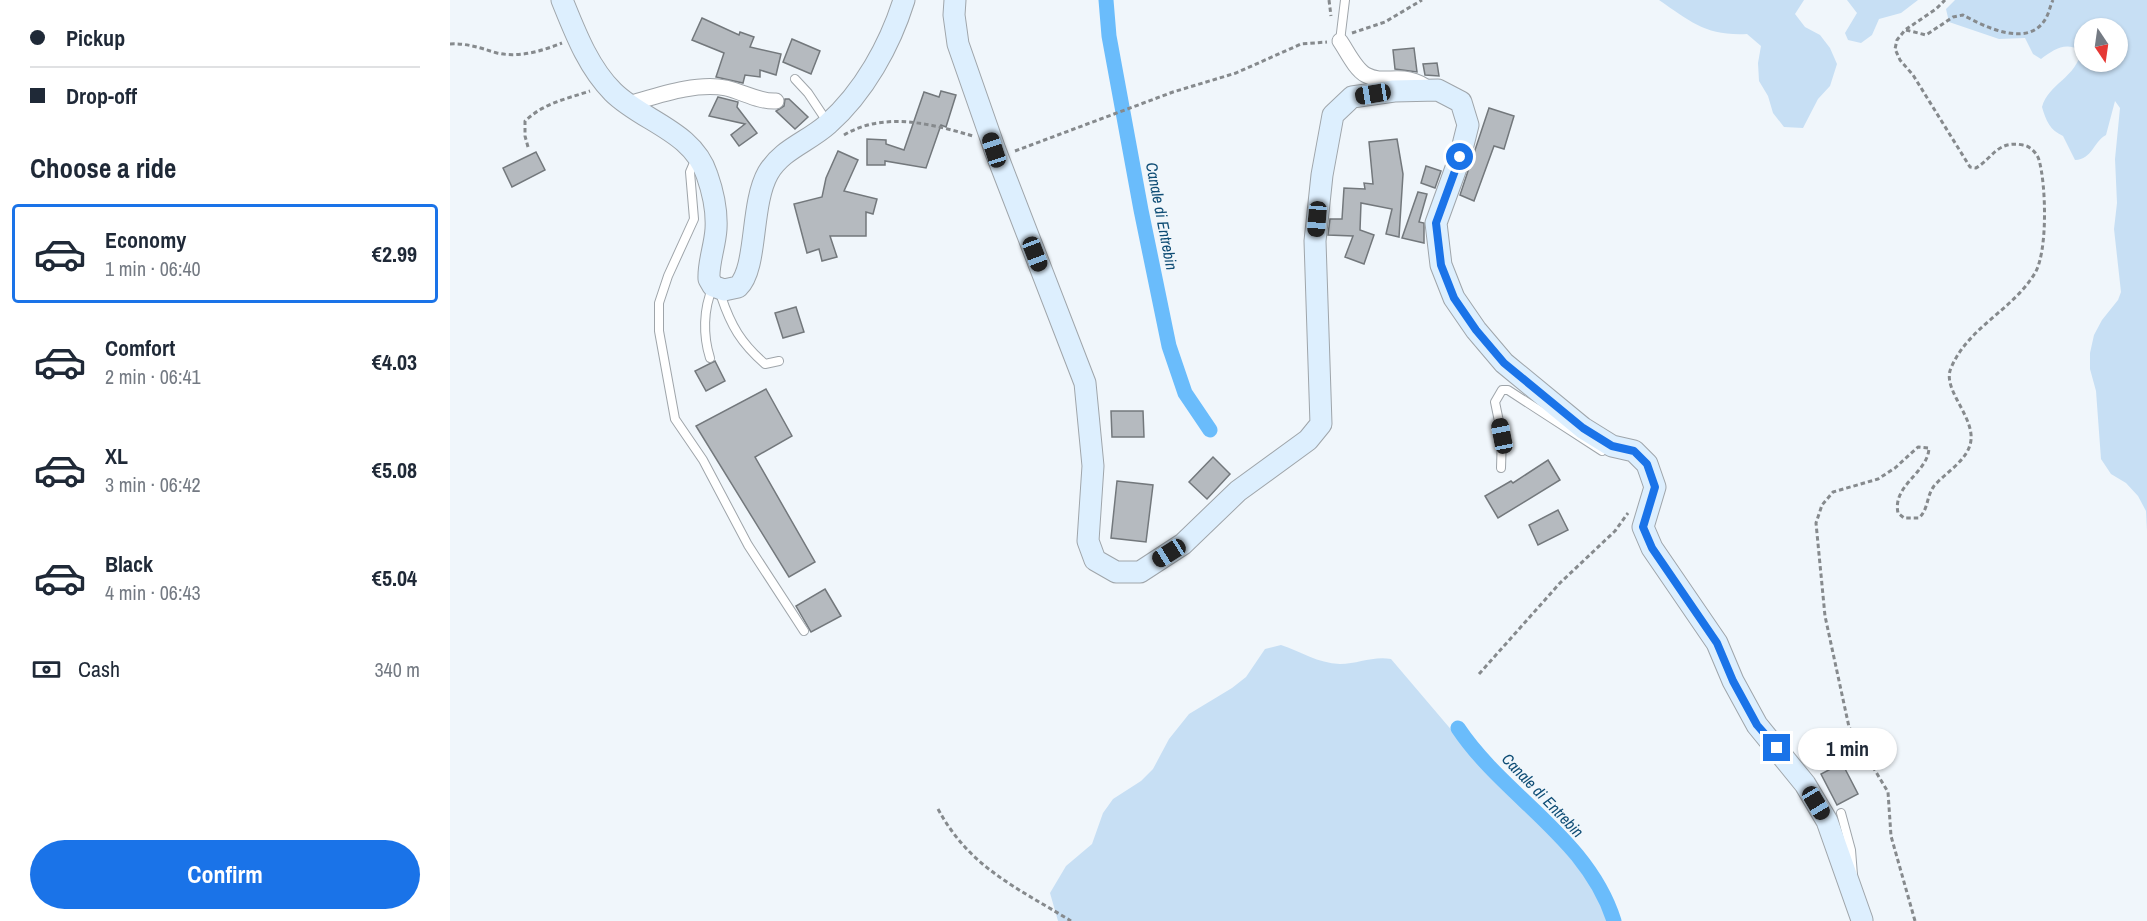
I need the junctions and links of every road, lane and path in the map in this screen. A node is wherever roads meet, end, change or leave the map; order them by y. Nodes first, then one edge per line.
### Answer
1 (562, 0) edge
2 (904, 0) edge
3 (955, 0) edge
4 (1345, 0) edge
5 (1422, 0) edge
6 (1945, 0) edge
7 (2053, 0) edge
8 (1905, 30) junction
9 (578, 37) junction
10 (1340, 41) junction
11 (450, 44) edge
12 (795, 79) dead end
13 (605, 84) junction
14 (1430, 90) junction
15 (777, 101) dead end
16 (628, 104) junction
17 (834, 130) junction
18 (528, 147) dead end
19 (994, 150) junction
20 (697, 155) junction
21 (718, 288) junction
22 (710, 358) dead end
23 (778, 361) dead end
24 (1623, 448) junction
25 (1501, 468) dead end
26 (1655, 487) junction
27 (804, 631) dead end
28 (1479, 674) dead end
29 (938, 809) dead end
30 (1841, 813) dead end
31 (1849, 885) junction
32 (1071, 921) edge
33 (1866, 921) edge
34 (1915, 921) edge

1 - 9 street
2 - 17 street
3 - 19 street
4 - 10 lane
5 - 10 path
6 - 8 path
7 - 8 path
8 - 34 path
9 - 11 path
9 - 13 street
10 - 14 street
10 - 19 path
12 - 17 lane
13 - 16 street
13 - 18 path
14 - 19 street
14 - 24 street
15 - 16 street
16 - 20 street
17 - 19 path
17 - 21 street
20 - 21 street
20 - 27 lane
21 - 22 lane
21 - 23 lane
24 - 25 lane
24 - 26 street
26 - 28 path
26 - 31 street
29 - 32 path
30 - 31 lane
31 - 33 street

